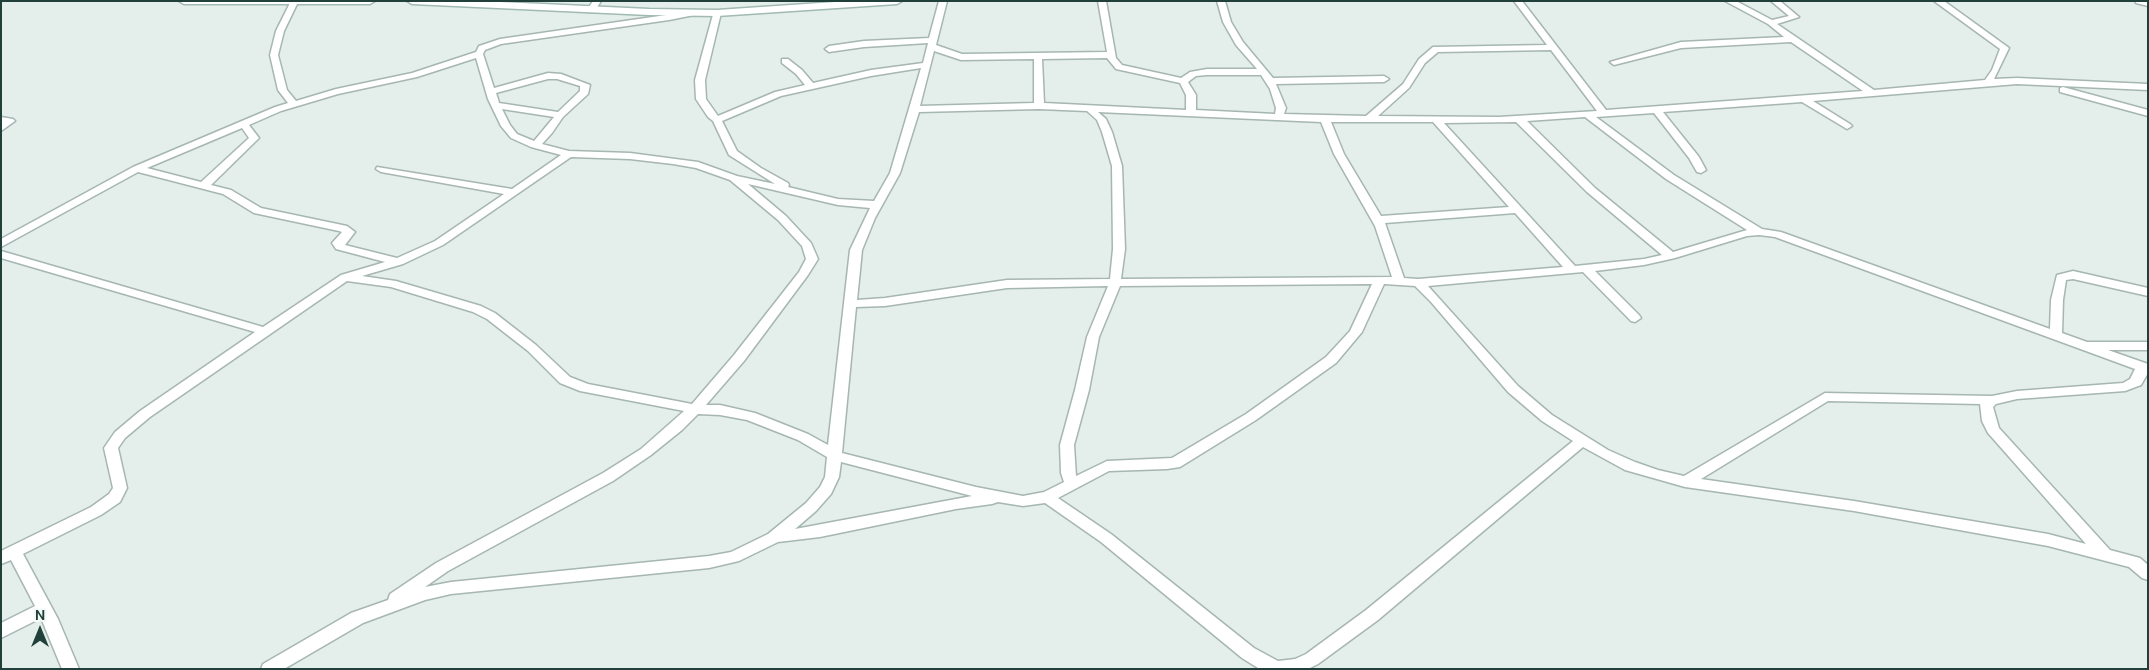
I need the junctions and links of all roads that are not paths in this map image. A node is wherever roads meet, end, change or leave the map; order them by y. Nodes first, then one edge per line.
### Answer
1 (184, 1) edge
2 (370, 1) edge
3 (412, 1) edge
4 (597, 1) edge
5 (897, 1) edge
6 (943, 1) edge
7 (1102, 1) edge
8 (1221, 1) edge
9 (1518, 1) edge
10 (1730, 1) edge
11 (1775, 1) edge
12 (1938, 1) edge
13 (2139, 1) edge
14 (195, 2) edge
15 (249, 2) edge
16 (288, 2) edge
17 (294, 2) edge
18 (494, 3) edge
19 (2148, 4) edge
20 (591, 10) junction
21 (691, 13) junction
22 (717, 13) junction
23 (1772, 23) junction
24 (1795, 40) junction
25 (933, 43) junction
26 (1554, 47) junction
27 (829, 49) dead end
28 (479, 54) junction
29 (1110, 55) junction
30 (1038, 57) junction
31 (785, 61) dead end
32 (1614, 62) dead end
33 (927, 65) junction
34 (1996, 70) junction
35 (1264, 72) junction
36 (1384, 79) dead end
37 (1183, 81) junction
38 (1270, 81) junction
39 (1988, 82) junction
40 (2035, 82) junction
41 (2053, 84) junction
42 (810, 86) junction
43 (2148, 88) edge
44 (491, 92) junction
45 (1873, 94) junction
46 (1804, 99) junction
47 (293, 103) junction
48 (496, 105) junction
49 (1039, 106) junction
50 (1090, 108) junction
51 (916, 109) junction
52 (1657, 111) junction
53 (2148, 112) edge
54 (1191, 114) junction
55 (1604, 114) junction
56 (560, 115) junction
57 (1588, 116) junction
58 (1279, 118) junction
59 (1325, 119) junction
60 (1519, 119) junction
61 (1, 120) edge
62 (717, 120) junction
63 (1368, 120) junction
64 (1437, 121) junction
65 (244, 124) junction
66 (1847, 126) dead end
67 (1, 128) edge
68 (535, 145) junction
69 (569, 154) junction
70 (137, 169) junction
71 (380, 169) dead end
72 (1701, 170) dead end
73 (734, 178) junction
74 (203, 186) junction
75 (513, 192) junction
76 (797, 192) junction
77 (878, 205) junction
78 (1518, 210) junction
79 (1377, 220) junction
80 (1759, 232) junction
81 (1, 244) edge
82 (1, 254) edge
83 (1671, 256) junction
84 (399, 262) junction
85 (1587, 269) junction
86 (1572, 270) junction
87 (345, 277) junction
88 (1380, 280) junction
89 (1399, 281) junction
90 (1115, 283) junction
91 (1418, 283) junction
92 (2148, 292) edge
93 (850, 304) junction
94 (1634, 318) dead end
95 (265, 332) junction
96 (2056, 336) junction
97 (2082, 346) junction
98 (2148, 346) edge
99 (2145, 368) edge
100 (1992, 400) junction
101 (695, 409) junction
102 (1582, 440) junction
103 (836, 456) junction
104 (1685, 482) junction
105 (1072, 484) junction
106 (1047, 497) junction
107 (1002, 498) junction
108 (773, 538) junction
109 (8, 555) edge
110 (2105, 555) junction
111 (2148, 574) edge
112 (384, 608) junction
113 (45, 609) junction
114 (1, 631) edge
115 (71, 669) edge
116 (269, 669) edge

1 - 14 street
2 - 17 street
3 - 18 street
4 - 20 street
5 - 22 street
6 - 25 street
7 - 29 street
8 - 35 street
9 - 26 street
10 - 23 street
11 - 23 street
12 - 34 street
13 - 19 street
14 - 15 street
15 - 16 street
16 - 17 street
17 - 47 street
18 - 20 street
20 - 21 street
21 - 22 street
21 - 28 street
22 - 62 street
23 - 24 street
24 - 32 street
24 - 45 street
25 - 27 street
25 - 30 street
25 - 33 street
26 - 55 street
26 - 63 street
28 - 44 street
28 - 47 street
29 - 30 street
29 - 37 street
30 - 49 street
31 - 42 street
33 - 42 street
33 - 51 street
34 - 39 street
34 - 40 street
35 - 37 street
35 - 38 street
36 - 38 street
37 - 54 street
38 - 58 street
39 - 40 street
39 - 45 street
40 - 41 street
41 - 43 street
41 - 53 street
42 - 62 street
44 - 48 street
44 - 56 street
45 - 46 street
46 - 52 street
46 - 66 street
47 - 65 street
48 - 56 street
48 - 68 street
49 - 50 street
49 - 51 street
50 - 54 street
50 - 90 street
51 - 77 street
52 - 55 street
52 - 72 street
54 - 58 street
55 - 57 street
56 - 68 street
57 - 60 street
57 - 80 street
58 - 59 street
59 - 63 street
59 - 79 street
60 - 64 street
60 - 83 street
61 - 67 street
62 - 76 street
63 - 64 street
64 - 78 street
65 - 70 street
65 - 74 street
68 - 69 street
69 - 73 street
69 - 75 street
70 - 74 street
70 - 81 street
71 - 75 street
73 - 76 street
73 - 101 street
74 - 84 street
75 - 84 street
76 - 77 street
77 - 93 street
78 - 79 street
78 - 86 street
79 - 89 street
80 - 83 street
80 - 96 street
82 - 95 street
83 - 85 street
84 - 87 street
85 - 86 street
85 - 94 street
86 - 91 street
87 - 95 street
87 - 101 street
88 - 89 street
88 - 90 street
88 - 105 street
89 - 91 street
90 - 93 street
90 - 105 street
91 - 102 street
92 - 96 street
93 - 103 street
95 - 109 street
96 - 97 street
97 - 98 street
97 - 99 street
99 - 100 street
100 - 104 street
100 - 110 street
101 - 103 street
101 - 112 street
102 - 104 street
102 - 106 street
103 - 107 street
103 - 108 street
104 - 110 street
105 - 106 street
106 - 107 street
107 - 108 street
108 - 112 street
109 - 113 street
110 - 111 street
112 - 116 street
113 - 114 street
113 - 115 street

